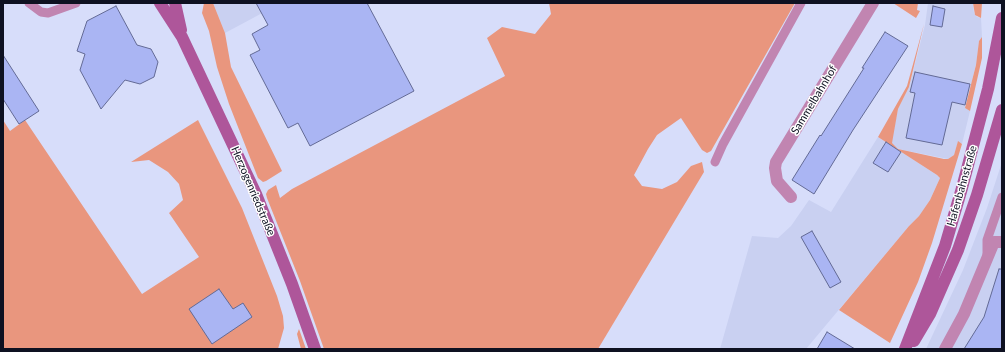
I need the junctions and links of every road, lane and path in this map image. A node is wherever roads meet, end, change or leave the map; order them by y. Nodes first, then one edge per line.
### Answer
1 (29, 3) edge
2 (76, 3) edge
3 (160, 3) edge
4 (175, 3) edge
5 (801, 3) edge
6 (873, 3) edge
7 (1002, 18) edge
8 (182, 37) junction
9 (1002, 110) edge
10 (715, 162) dead end
11 (791, 197) dead end
12 (1002, 197) edge
13 (1002, 242) edge
14 (987, 261) junction
15 (315, 349) edge
16 (905, 349) edge
17 (910, 349) edge
18 (945, 349) edge

1 - 2 lane
3 - 8 main road, Herzogenriedstraße
4 - 8 main road, Herzogenriedstraße
5 - 10 lane
6 - 11 street, Sammelbahnhof
7 - 16 main road, Hafenbahnstraße
8 - 15 main road, Herzogenriedstraße
9 - 17 main road, Hafenbahnstraße
12 - 14 lane
13 - 14 street
14 - 18 street

